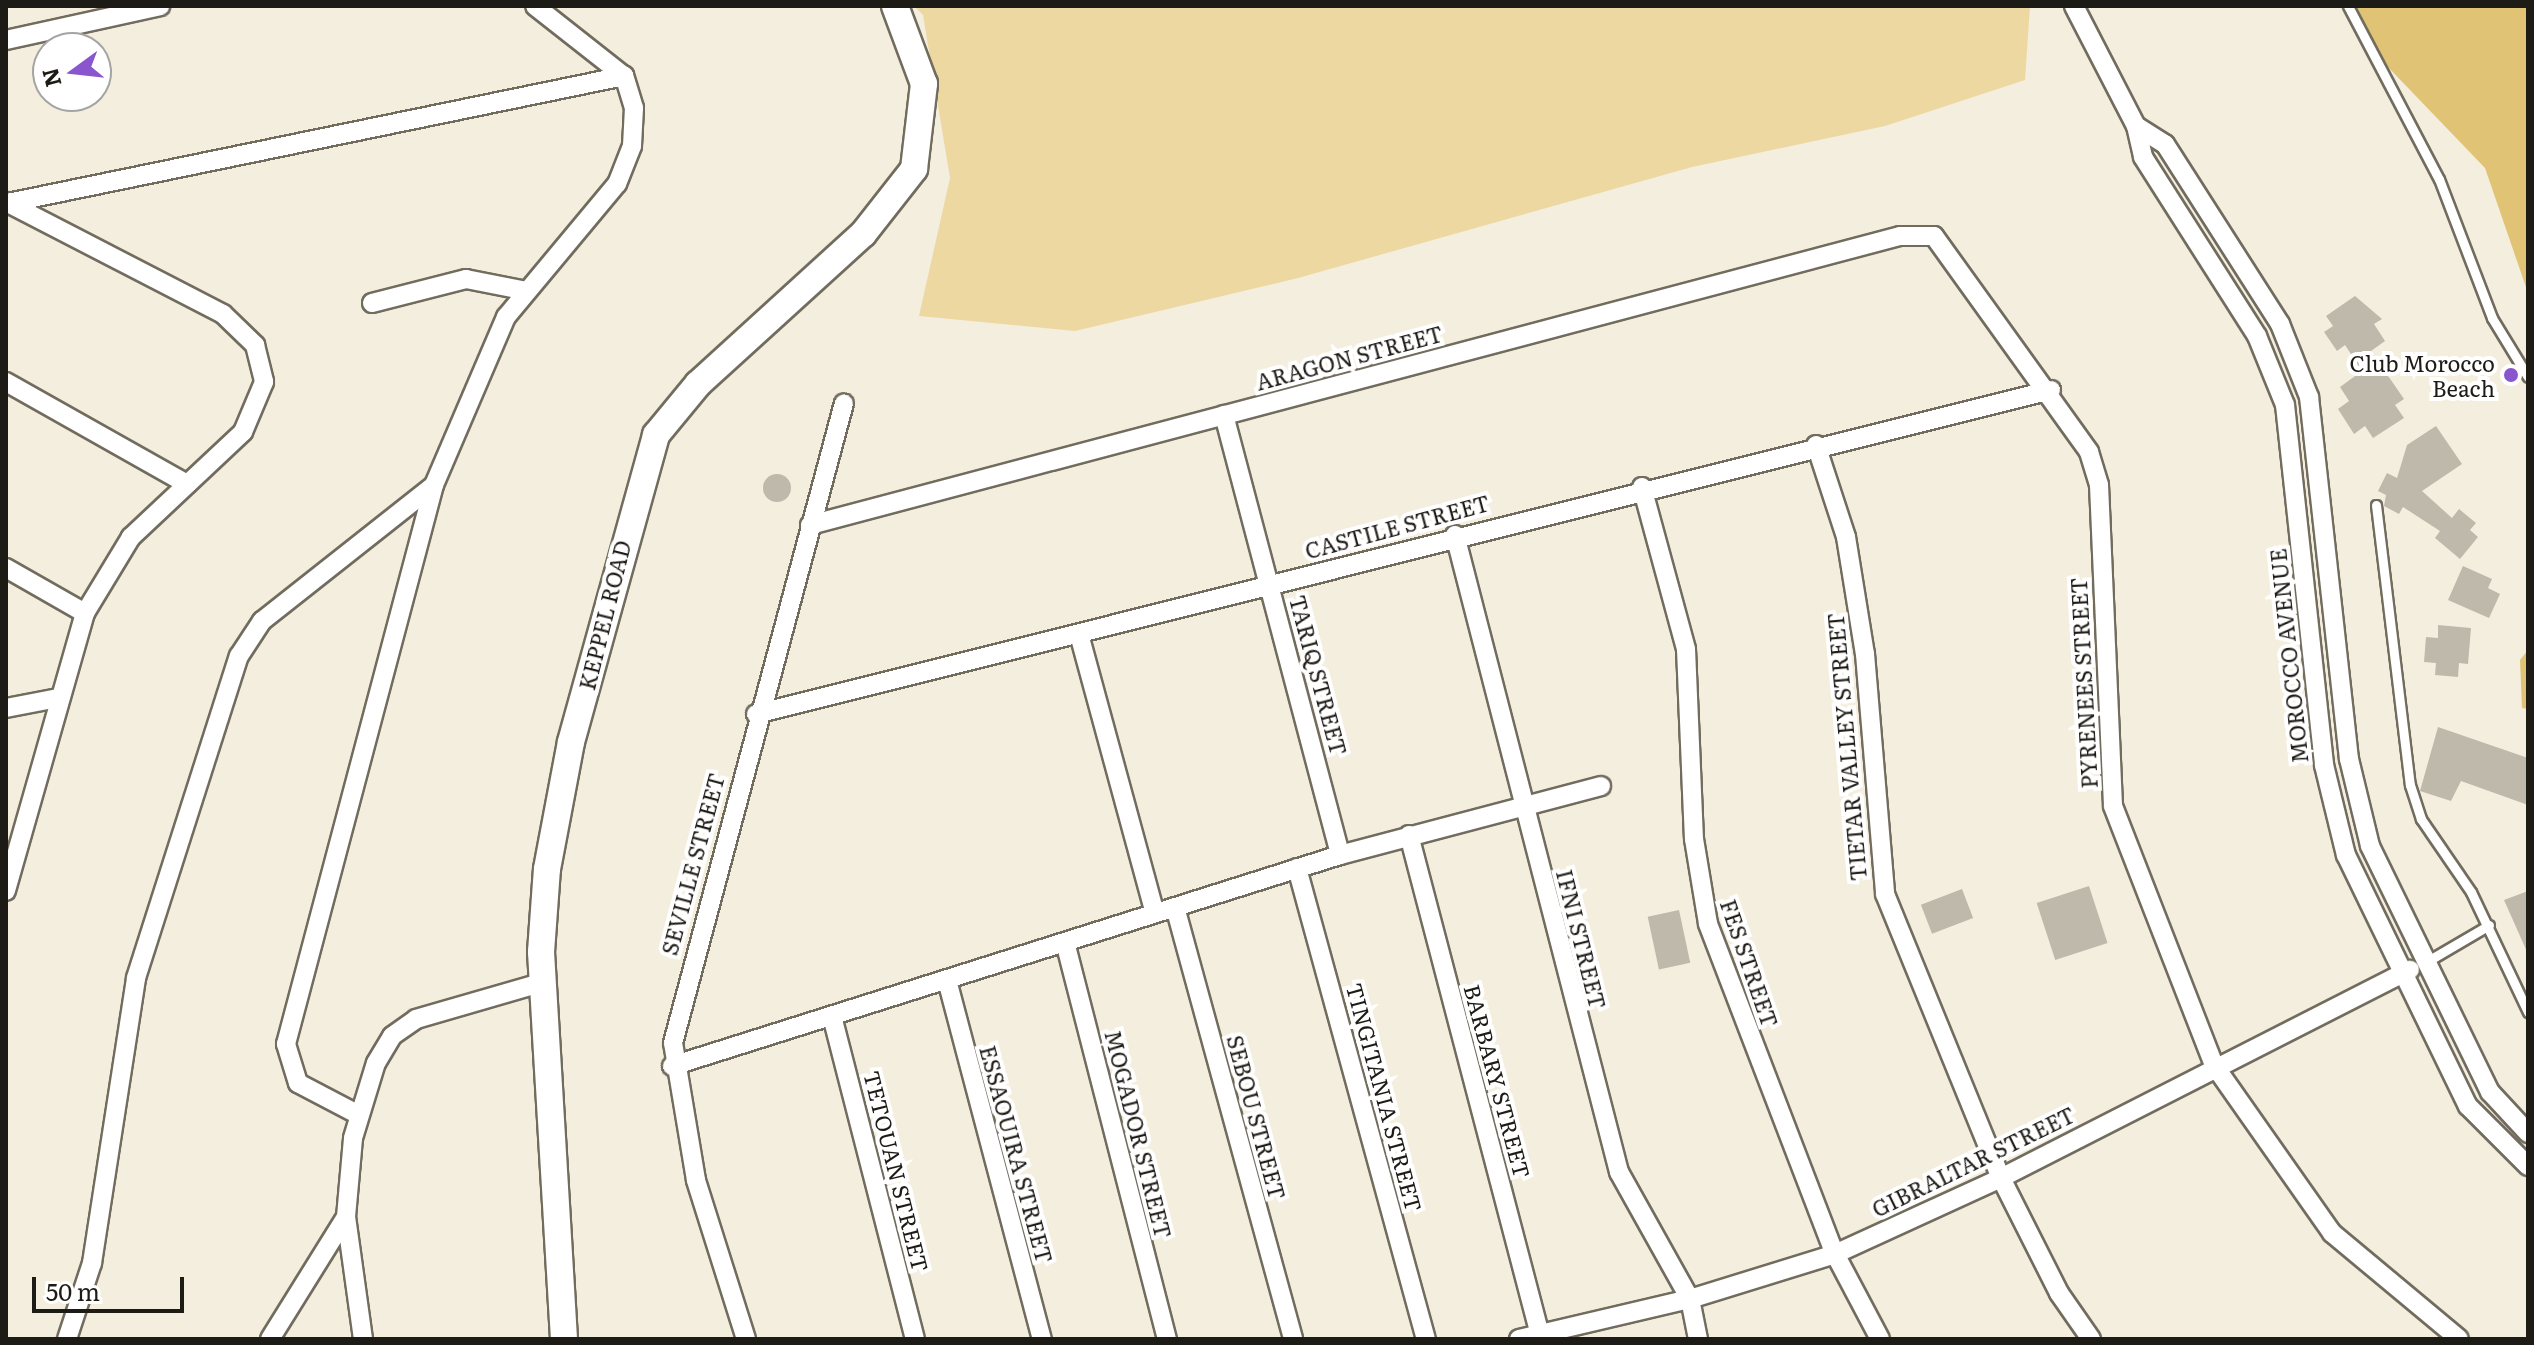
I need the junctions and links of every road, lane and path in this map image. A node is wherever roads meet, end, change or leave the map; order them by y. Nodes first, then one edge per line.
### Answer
1 (160, 6) edge
2 (535, 6) edge
3 (895, 6) edge
4 (2074, 6) edge
5 (2348, 6) edge
6 (6, 40) edge
7 (624, 76) junction
8 (2136, 126) junction
9 (7, 202) edge
10 (1900, 236) joint
11 (522, 290) junction
12 (372, 303) dead end
13 (2528, 377) edge
14 (6, 382) edge
15 (2051, 390) junction
16 (844, 403) dead end
17 (1224, 415) junction
18 (1816, 445) junction
19 (187, 484) junction
20 (434, 485) junction
21 (1642, 487) junction
22 (2376, 505) dead end
23 (810, 525) junction
24 (1455, 535) junction
25 (6, 568) edge
26 (1270, 584) junction
27 (85, 613) junction
28 (1079, 634) junction
29 (58, 698) junction
30 (6, 708) edge
31 (756, 714) junction
32 (1601, 786) dead end
33 (1523, 806) junction
34 (1409, 835) junction
35 (1340, 855) junction
36 (1297, 868) junction
37 (6, 891) edge
38 (1175, 907) junction
39 (1155, 913) junction
40 (2489, 925) junction
41 (1065, 942) junction
42 (2423, 963) junction
43 (2400, 975) junction
44 (947, 980) junction
45 (541, 983) junction
46 (2528, 1012) edge
47 (832, 1016) junction
48 (2214, 1065) junction
49 (672, 1066) junction
50 (359, 1115) junction
51 (2528, 1133) edge
52 (2528, 1166) edge
53 (2001, 1178) junction
54 (346, 1217) junction
55 (1835, 1254) junction
56 (1690, 1299) junction
57 (1540, 1336) edge
58 (67, 1339) edge
59 (270, 1339) edge
60 (363, 1339) edge
61 (564, 1339) edge
62 (746, 1339) edge
63 (915, 1339) edge
64 (1042, 1339) edge
65 (1167, 1339) edge
66 (1293, 1339) edge
67 (1426, 1339) edge
68 (1519, 1339) edge
69 (1698, 1339) edge
70 (1880, 1339) edge
71 (2091, 1339) edge
72 (2459, 1339) edge

1 - 6 street
2 - 7 street
3 - 45 street, KEPPEL ROAD
4 - 8 street, MOROCCO AVENUE
5 - 13 lane
7 - 9 street
7 - 11 street
8 - 42 street
8 - 43 street, MOROCCO AVENUE
9 - 19 street
10 - 15 street, PYRENEES STREET
10 - 17 street, ARAGON STREET
11 - 12 street
11 - 20 street
14 - 19 street
15 - 18 street, CASTILE STREET
15 - 48 street, PYRENEES STREET
16 - 23 street, SEVILLE STREET
17 - 23 street, ARAGON STREET
17 - 26 street, TARIQ STREET
18 - 21 street, CASTILE STREET
18 - 53 street, TIETAR VALLEY STREET
19 - 27 street
20 - 50 street
20 - 58 street
21 - 24 street, CASTILE STREET
21 - 55 street, FES STREET
22 - 40 lane
23 - 31 street, SEVILLE STREET
24 - 26 street, CASTILE STREET
24 - 33 street, IFNI STREET
25 - 27 street
26 - 28 street, CASTILE STREET
26 - 35 street, TARIQ STREET
27 - 29 street
28 - 31 street, CASTILE STREET
28 - 39 street
29 - 30 street
29 - 37 street
31 - 49 street, SEVILLE STREET
32 - 33 street
33 - 34 street
33 - 56 street, IFNI STREET
34 - 35 street
34 - 57 street, BARBARY STREET
35 - 36 street
36 - 38 street
36 - 67 street, TINGITANIA STREET
38 - 39 street
38 - 66 street, SEBOU STREET
39 - 41 street
40 - 42 lane
40 - 46 lane
41 - 44 street
41 - 65 street, MOGADOR STREET
42 - 43 street, GIBRALTAR STREET
42 - 51 street
43 - 48 street, GIBRALTAR STREET
43 - 52 street, MOROCCO AVENUE
44 - 47 street
44 - 64 street, ESSAOUIRA STREET
45 - 50 street
45 - 61 street, KEPPEL ROAD
47 - 49 street
47 - 63 street, TETOUAN STREET
48 - 53 street, GIBRALTAR STREET
48 - 72 street, PYRENEES STREET
49 - 62 street, SEVILLE STREET
50 - 54 street
53 - 55 street, GIBRALTAR STREET
53 - 71 street, TIETAR VALLEY STREET
54 - 59 street
54 - 60 street
55 - 56 street, GIBRALTAR STREET
55 - 70 street, FES STREET
56 - 57 street, GIBRALTAR STREET
56 - 69 street, IFNI STREET
57 - 68 street, GIBRALTAR STREET

